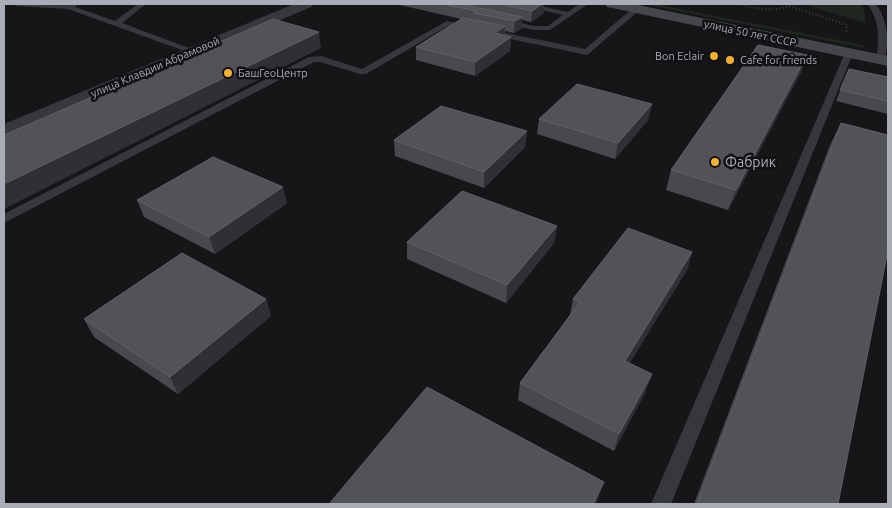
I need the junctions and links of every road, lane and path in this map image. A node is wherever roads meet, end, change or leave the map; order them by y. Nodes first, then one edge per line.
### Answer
1 (16, 4) edge
2 (142, 4) edge
3 (306, 4) edge
4 (521, 4) edge
5 (584, 4) edge
6 (612, 4) edge
7 (738, 4) edge
8 (792, 4) edge
9 (872, 4) edge
10 (72, 5) edge
11 (790, 6) junction
12 (637, 9) junction
13 (569, 14) junction
14 (497, 19) edge
15 (116, 24) junction
16 (847, 46) junction
17 (193, 51) junction
18 (884, 60) edge
19 (4, 132) edge
20 (4, 219) edge
21 (661, 504) edge

1 - 10 lane
2 - 15 lane
3 - 17 street, улица Клавдии Абрамовой
4 - 13 lane
5 - 13 lane
6 - 12 main road, улица 50 лет СССР
7 - 11 path
8 - 11 path
9 - 18 lane
10 - 15 lane
11 - 16 path
12 - 16 main road, улица 50 лет СССР
12 - 20 lane
13 - 14 lane
15 - 17 lane
16 - 18 main road, улица 50 лет СССР
16 - 21 lane
17 - 19 street, улица Клавдии Абрамовой

